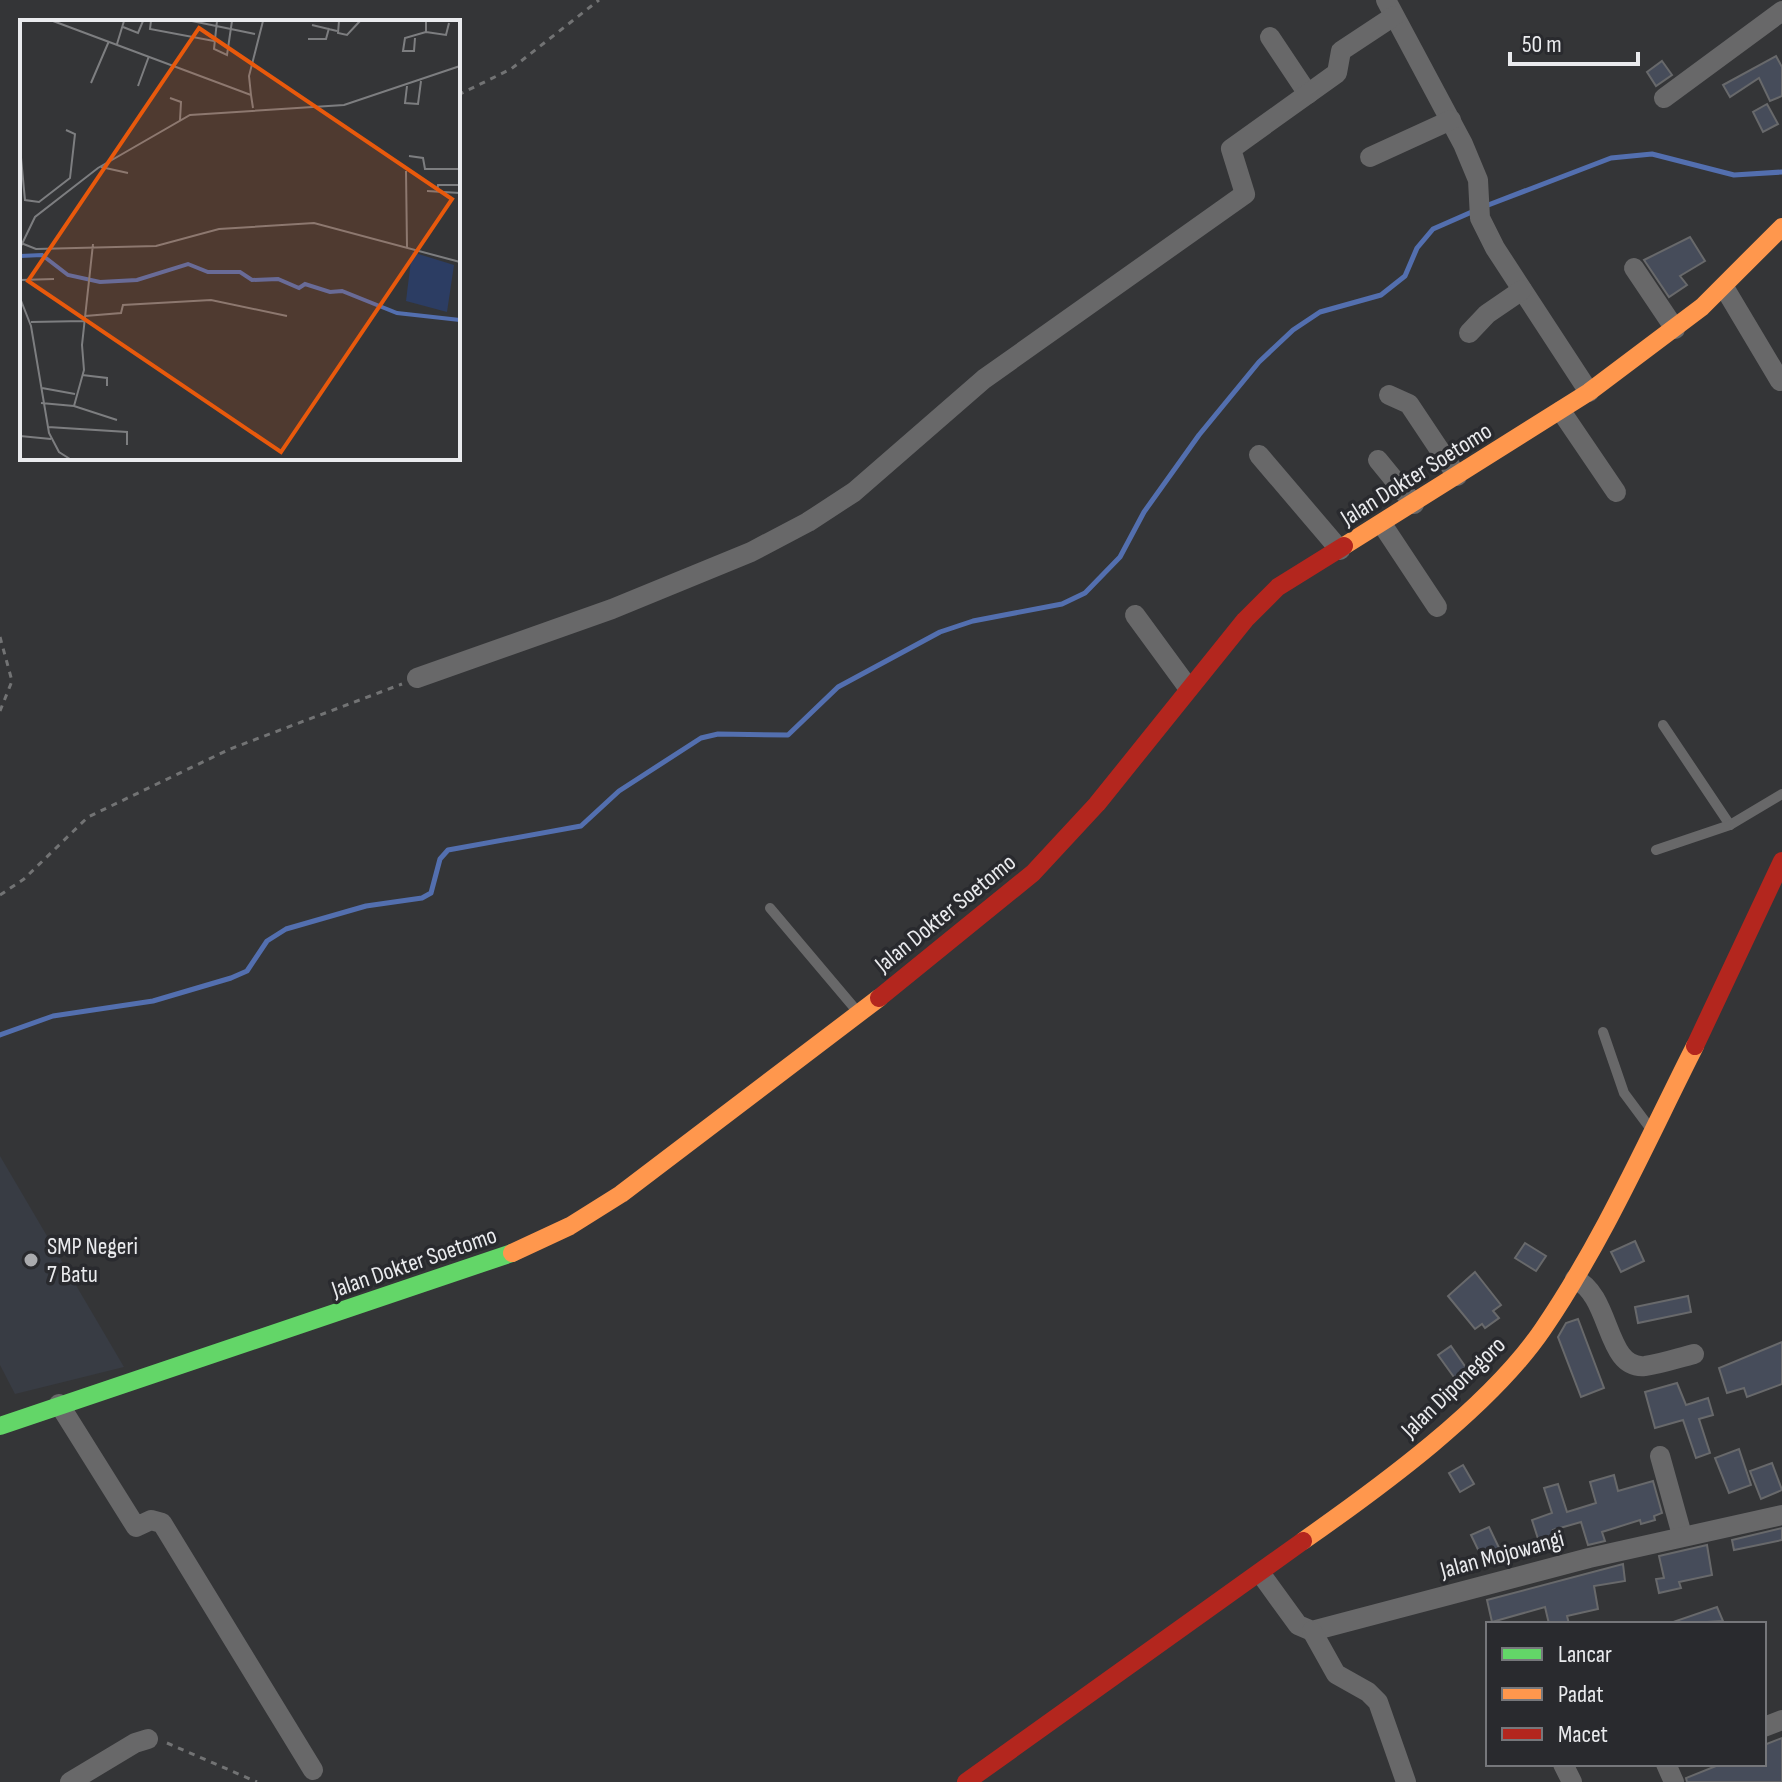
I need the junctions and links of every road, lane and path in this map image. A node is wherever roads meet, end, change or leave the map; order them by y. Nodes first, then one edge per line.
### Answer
1 (599, 0) edge
2 (1390, 8) edge
3 (1782, 11) edge
4 (1270, 37) dead end
5 (460, 94) edge
6 (1308, 94) junction
7 (1664, 98) dead end
8 (1451, 120) junction
9 (1370, 157) dead end
10 (1782, 227) edge
11 (1634, 268) dead end
12 (1724, 287) junction
13 (1522, 290) junction
14 (1675, 329) junction
15 (1469, 333) dead end
16 (1780, 381) edge
17 (1589, 392) junction
18 (1389, 395) dead end
19 (1561, 411) junction
20 (1259, 455) dead end
21 (1378, 460) dead end
22 (1457, 476) junction
23 (1616, 492) dead end
24 (1414, 504) junction
25 (1382, 524) junction
26 (1340, 550) junction
27 (1437, 607) dead end
28 (1135, 615) dead end
29 (0, 637) edge
30 (417, 678) joint
31 (1187, 686) junction
32 (0, 711) edge
33 (1663, 725) dead end
34 (1782, 794) edge
35 (1730, 825) junction
36 (1656, 850) dead end
37 (1782, 861) edge
38 (0, 895) edge
39 (770, 908) dead end
40 (858, 1013) junction
41 (1603, 1032) dead end
42 (1654, 1133) junction
43 (1575, 1279) junction
44 (1694, 1354) dead end
45 (59, 1404) junction
46 (0, 1426) edge
47 (1660, 1456) dead end
48 (1782, 1515) edge
49 (1682, 1535) junction
50 (1261, 1574) junction
51 (1312, 1631) junction
52 (148, 1739) joint
53 (313, 1770) dead end
54 (101, 1775) edge
55 (70, 1782) edge
56 (257, 1782) edge
57 (966, 1782) edge
58 (1406, 1782) edge

1 - 5 path
2 - 6 street
2 - 8 street
3 - 7 street
4 - 6 street
6 - 30 street
8 - 9 street
8 - 13 street
10 - 12 street, Jalan Dokter Soetomo
11 - 14 street
12 - 14 street, Jalan Dokter Soetomo
12 - 16 street
13 - 15 street
13 - 17 street
14 - 17 street, Jalan Dokter Soetomo
17 - 19 street, Jalan Dokter Soetomo
18 - 22 street
19 - 22 street, Jalan Dokter Soetomo
19 - 23 street
20 - 26 street
21 - 24 street
22 - 24 street, Jalan Dokter Soetomo
24 - 25 street, Jalan Dokter Soetomo
25 - 26 street, Jalan Dokter Soetomo
25 - 27 street
26 - 31 street, Jalan Dokter Soetomo
28 - 31 street
29 - 32 path
30 - 38 path
31 - 40 street, Jalan Dokter Soetomo
33 - 35 lane
34 - 35 lane
35 - 36 lane
37 - 42 street, Jalan Diponegoro
39 - 40 lane
40 - 45 street, Jalan Dokter Soetomo
41 - 42 lane
42 - 43 street, Jalan Diponegoro
43 - 44 street
43 - 50 street, Jalan Diponegoro
45 - 46 street, Jalan Dokter Soetomo
45 - 53 street
47 - 49 street
48 - 49 street, Jalan Mojowangi
49 - 51 street, Jalan Mojowangi
50 - 51 street
50 - 57 street, Jalan Diponegoro
51 - 58 street
52 - 54 street
52 - 56 path
54 - 55 street

